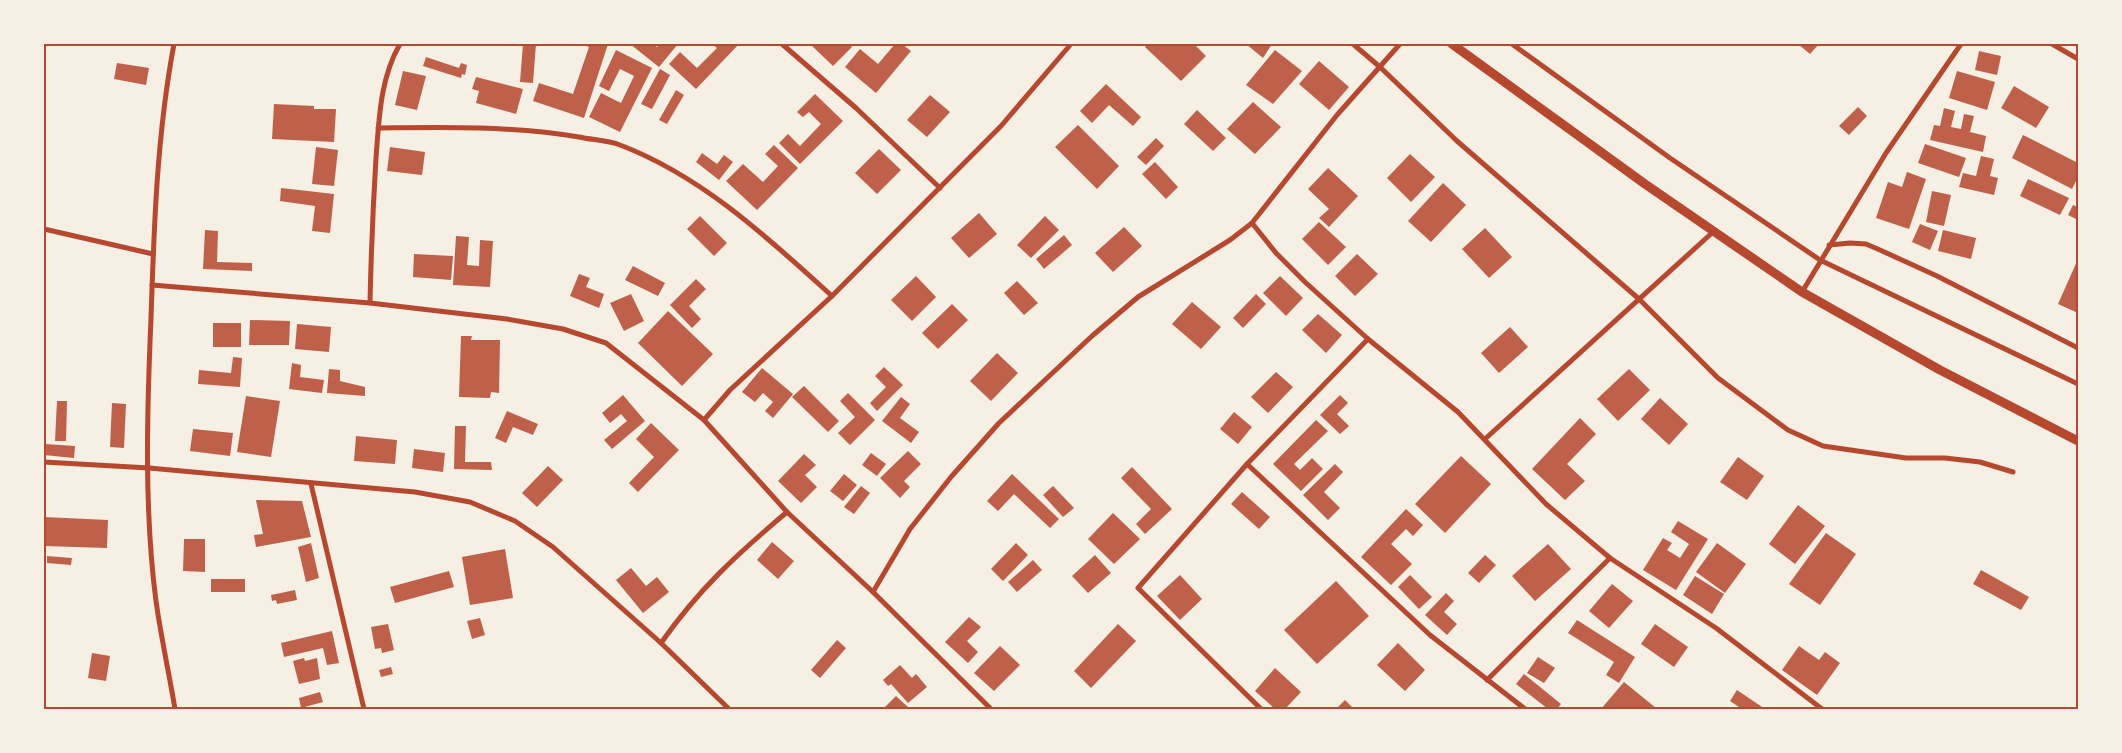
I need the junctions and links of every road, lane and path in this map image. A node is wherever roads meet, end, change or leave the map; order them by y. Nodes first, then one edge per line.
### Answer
1 (174, 44) edge
2 (400, 44) edge
3 (782, 44) edge
4 (1071, 44) edge
5 (1353, 44) edge
6 (1400, 44) edge
7 (1452, 44) edge
8 (1512, 44) edge
9 (1961, 44) edge
10 (2052, 44) edge
11 (2078, 59) edge
12 (1380, 67) junction
13 (378, 128) junction
14 (940, 188) junction
15 (1252, 223) junction
16 (44, 229) edge
17 (1713, 232) junction
18 (1829, 245) junction
19 (153, 254) junction
20 (1820, 260) junction
21 (152, 285) junction
22 (1802, 292) junction
23 (832, 296) junction
24 (1638, 299) junction
25 (370, 303) junction
26 (1368, 339) junction
27 (2078, 348) edge
28 (2078, 384) edge
29 (704, 420) junction
30 (1485, 439) junction
31 (2078, 441) edge
32 (44, 462) edge
33 (1247, 464) junction
34 (149, 468) junction
35 (2013, 472) dead end
36 (311, 484) junction
37 (787, 512) junction
38 (1610, 558) junction
39 (873, 592) junction
40 (661, 644) junction
41 (1487, 680) junction
42 (176, 709) edge
43 (364, 709) edge
44 (729, 709) edge
45 (991, 709) edge
46 (1261, 709) edge
47 (1525, 709) edge
48 (1822, 709) edge

1 - 19 street
2 - 13 street
3 - 14 street
4 - 14 street
5 - 12 street
6 - 12 street
7 - 17 street
8 - 20 street
9 - 18 street
10 - 11 street
12 - 15 street
12 - 24 street
13 - 23 street
13 - 25 street
14 - 23 street
15 - 26 street
15 - 39 street
16 - 19 street
17 - 22 street
17 - 24 street
18 - 20 street
18 - 27 street
19 - 21 street
20 - 22 street
20 - 28 street
21 - 25 street
21 - 34 street
22 - 31 street
23 - 29 street
24 - 30 street
24 - 35 street
25 - 29 street
26 - 30 street
26 - 33 street
29 - 37 street
30 - 38 street
32 - 34 street
33 - 41 street
33 - 46 street
34 - 36 street
34 - 42 street
36 - 40 street
36 - 43 street
37 - 39 street
37 - 40 street
38 - 41 street
38 - 48 street
39 - 45 street
40 - 44 street
41 - 47 street

